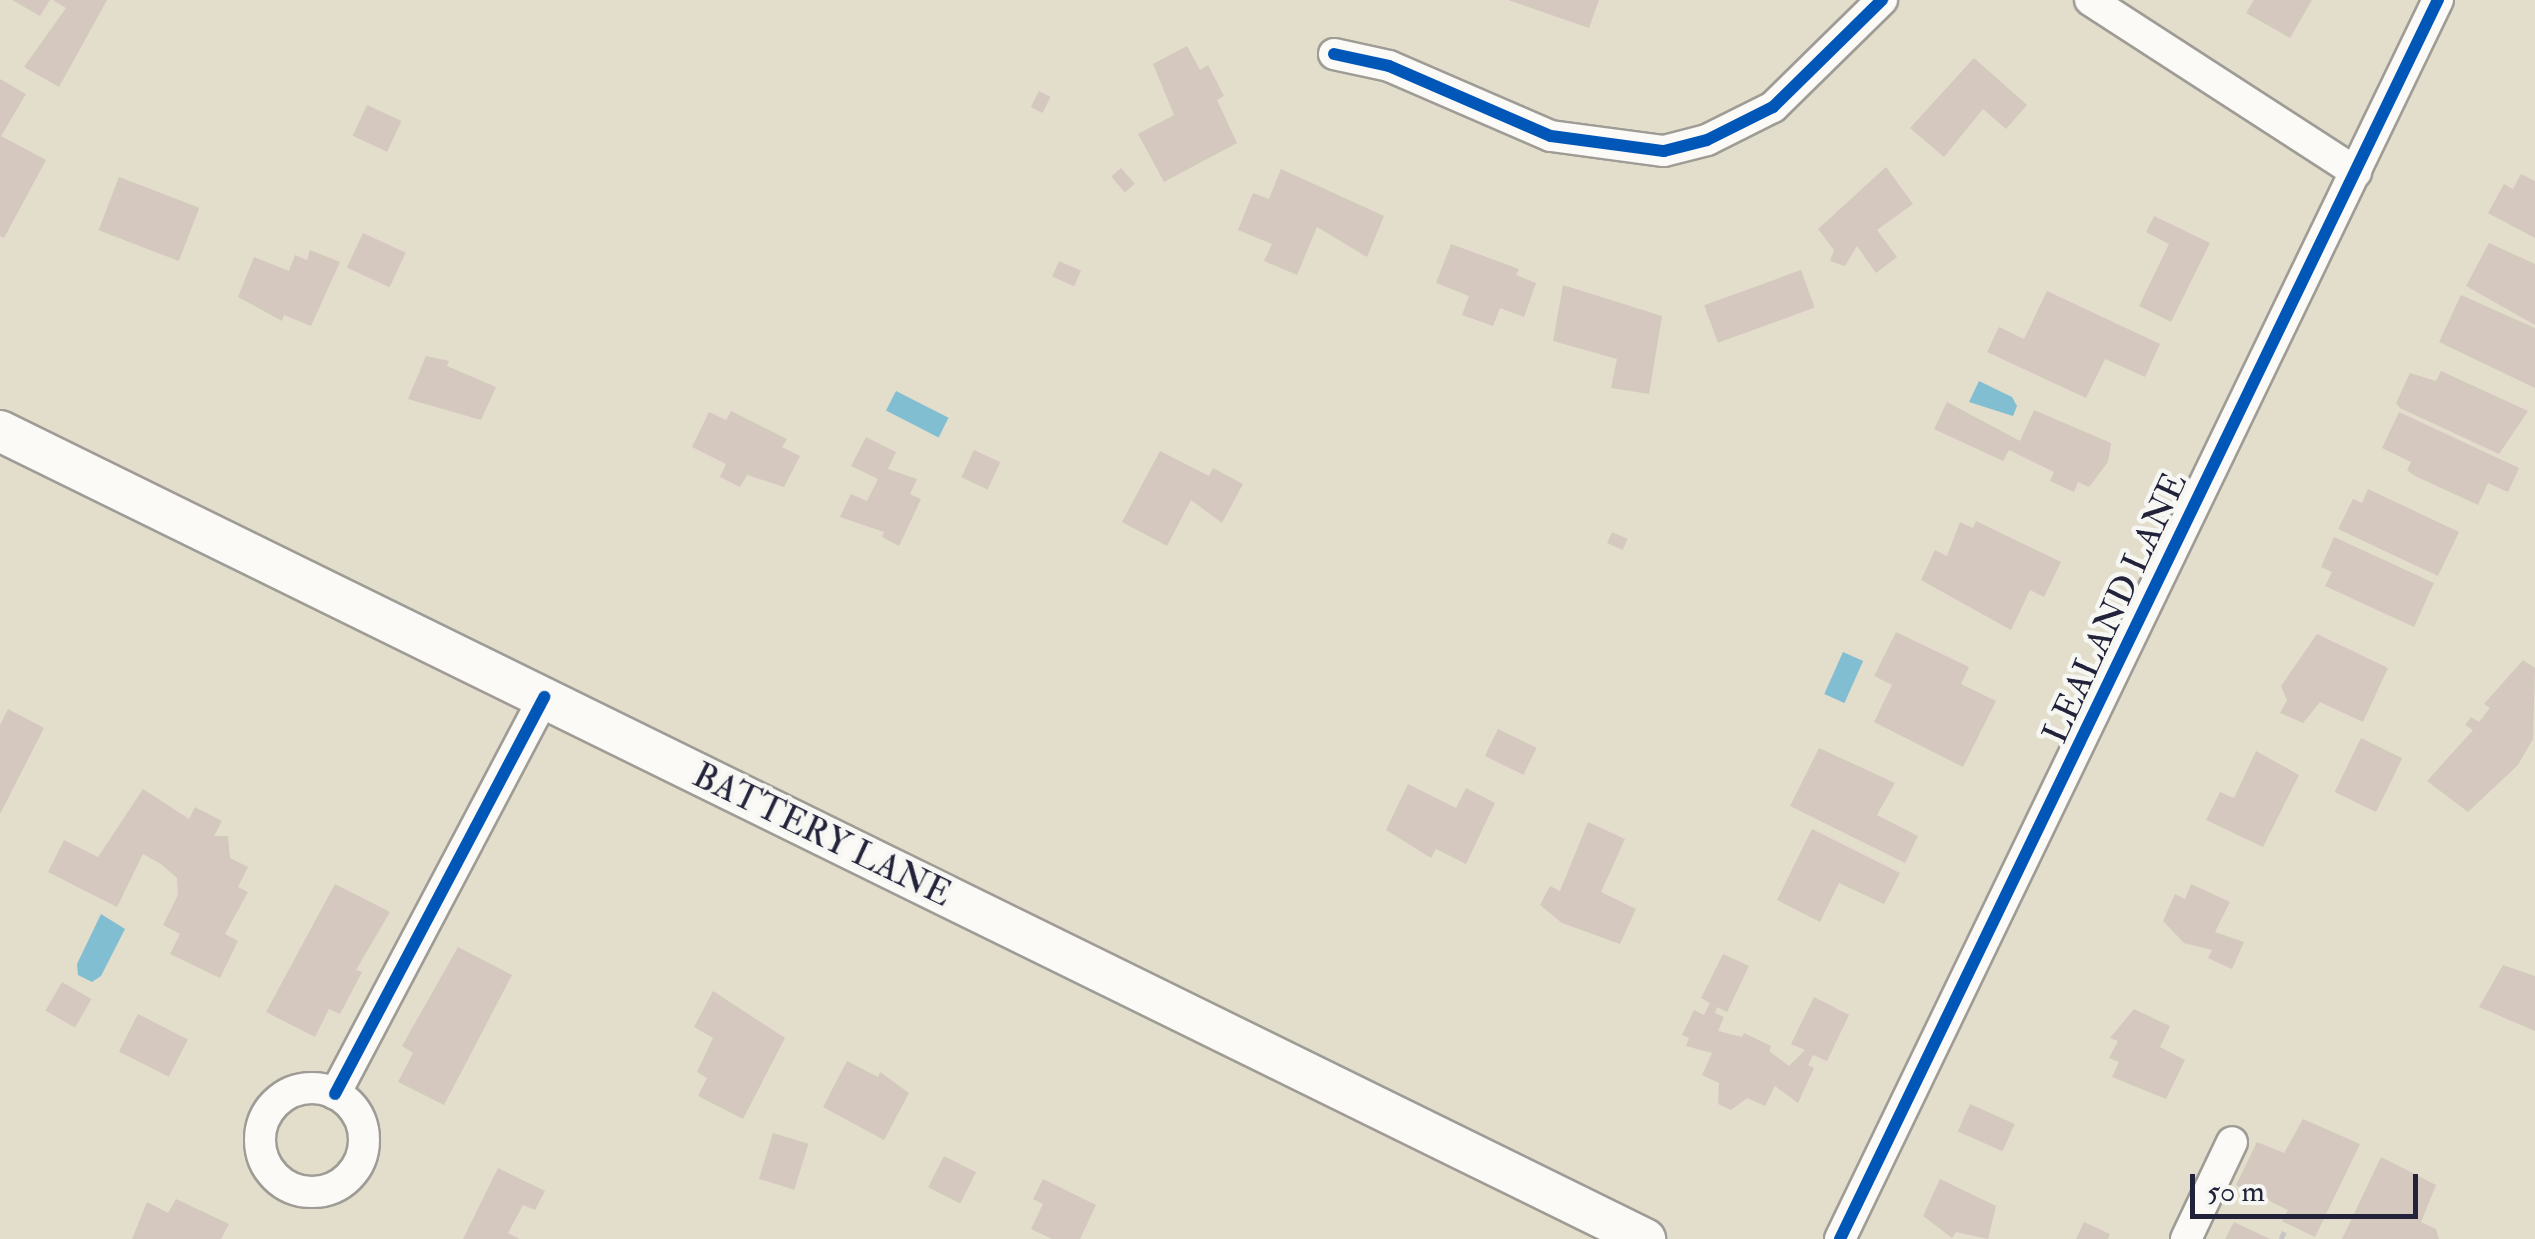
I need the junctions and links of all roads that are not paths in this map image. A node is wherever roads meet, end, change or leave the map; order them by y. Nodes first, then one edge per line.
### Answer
1 (1882, 0) edge
2 (2091, 0) edge
3 (2438, 0) edge
4 (1334, 54) dead end
5 (2356, 172) junction
6 (0, 431) edge
7 (544, 698) junction
8 (335, 1094) dead end
9 (2232, 1142) dead end
10 (1645, 1239) edge
11 (1840, 1239) edge
12 (2186, 1239) edge

1 - 4 street
2 - 5 street
3 - 5 street, LEALAND LANE
5 - 11 street, LEALAND LANE
6 - 7 main road, BATTERY LANE
7 - 8 street
7 - 10 main road, BATTERY LANE
9 - 12 street

